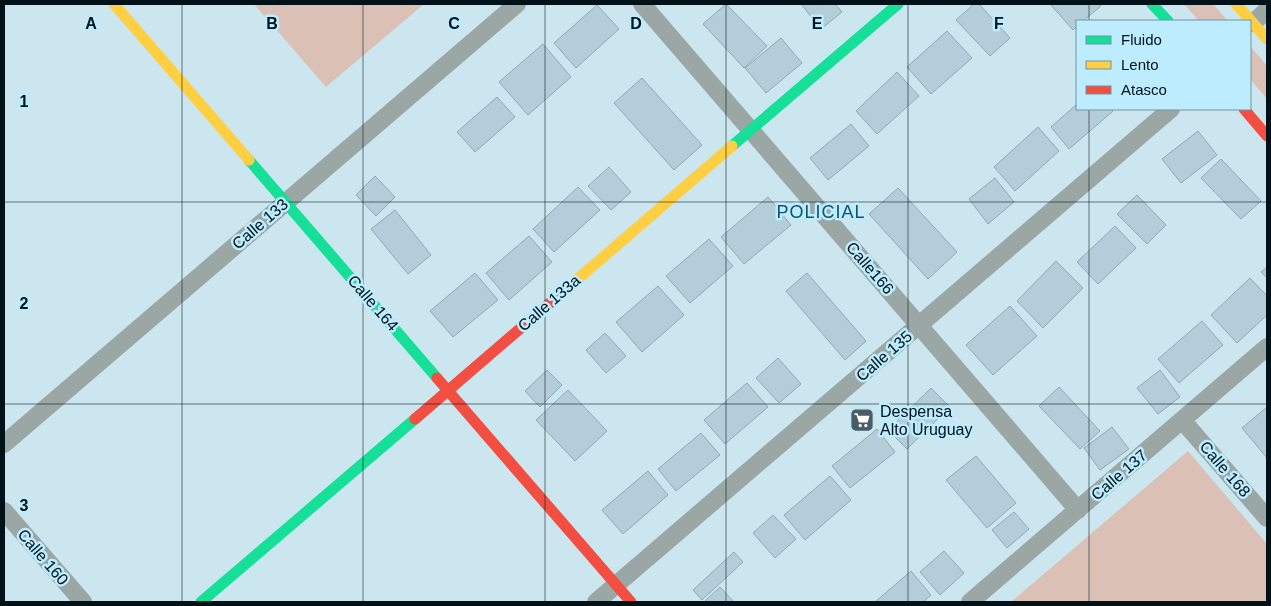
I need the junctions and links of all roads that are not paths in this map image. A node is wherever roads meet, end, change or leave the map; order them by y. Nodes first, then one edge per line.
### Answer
1 (114, 4) edge
2 (516, 4) edge
3 (642, 4) edge
4 (898, 4) edge
5 (1152, 4) edge
6 (1236, 4) edge
7 (1267, 10) edge
8 (1167, 20) edge
9 (1250, 20) edge
10 (1253, 23) joint
11 (1267, 39) edge
12 (1170, 110) edge
13 (1245, 110) edge
14 (751, 130) junction
15 (1267, 136) edge
16 (286, 202) junction
17 (919, 325) junction
18 (1267, 347) edge
19 (448, 390) junction
20 (1182, 420) junction
21 (4, 444) edge
22 (1078, 510) junction
23 (4, 511) edge
24 (1267, 518) edge
25 (616, 585) junction
26 (975, 601) edge
27 (83, 602) edge
28 (201, 602) edge
29 (596, 602) edge
30 (631, 602) edge

1 - 16 street, Calle 164
2 - 16 street, Calle 133
3 - 14 street, Calle166
4 - 14 street, Calle 133a
5 - 8 street
6 - 9 street
7 - 10 street
10 - 11 street
12 - 17 street, Calle 135
13 - 15 street
14 - 17 street, Calle166
14 - 19 street, Calle 133a
16 - 19 street, Calle 164
16 - 21 street, Calle 133
17 - 22 street, Calle166
17 - 25 street, Calle 135
18 - 20 street, Calle 137
19 - 25 street, Calle 164
19 - 28 street, Calle 133a
20 - 22 street, Calle 137
20 - 24 street, Calle 168
22 - 26 street, Calle 137
23 - 27 street, Calle 160
25 - 29 street, Calle 135
25 - 30 street, Calle 164

